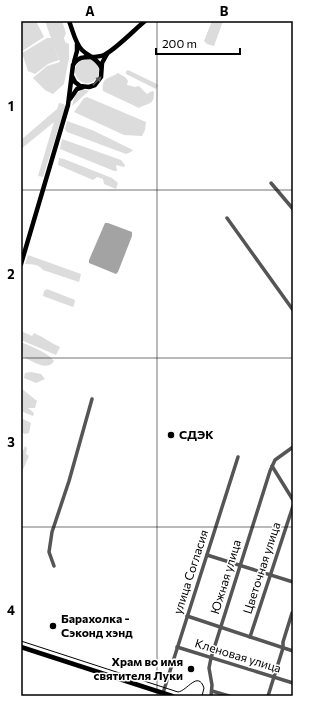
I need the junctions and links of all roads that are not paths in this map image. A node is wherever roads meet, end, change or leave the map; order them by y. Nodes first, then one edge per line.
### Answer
1 (69, 21) edge
2 (145, 21) edge
3 (77, 42) junction
4 (108, 52) junction
5 (90, 56) junction
6 (72, 67) junction
7 (102, 68) junction
8 (72, 75) junction
9 (83, 87) junction
10 (68, 105) junction
11 (271, 184) dead end
12 (293, 209) edge
13 (227, 218) dead end
14 (21, 264) edge
15 (293, 310) edge
16 (92, 399) dead end
17 (293, 447) edge
18 (238, 457) dead end
19 (272, 466) junction
20 (293, 500) edge
21 (293, 506) edge
22 (207, 555) junction
23 (54, 566) dead end
24 (240, 566) junction
25 (270, 574) junction
26 (293, 582) edge
27 (293, 611) edge
28 (187, 616) junction
29 (221, 628) junction
30 (250, 637) junction
31 (21, 647) edge
32 (177, 647) junction
33 (283, 648) junction
34 (293, 651) edge
35 (211, 658) junction
36 (274, 677) junction
37 (293, 683) edge
38 (212, 691) junction
39 (163, 693) junction
40 (172, 696) edge
41 (211, 696) edge
42 (228, 696) edge
43 (268, 696) edge

1 - 3 main road
2 - 4 main road
3 - 5 main road
3 - 6 main road
4 - 5 main road
4 - 7 main road
5 - 6 main road
5 - 7 main road
6 - 8 main road
9 -> 7 main road
8 - 9 main road
8 - 10 main road
9 - 10 main road
10 - 14 main road
11 - 12 street
13 - 15 street
16 - 23 street
17 - 19 street
18 - 22 street, улица Согласия
19 - 20 street
19 - 24 street, Южная улица
21 - 25 street, Цветочная улица
22 - 24 street
22 - 28 street, улица Согласия
24 - 25 street
24 - 29 street, Южная улица
25 - 26 street
25 - 30 street, Цветочная улица
27 - 33 street
28 - 29 street
28 - 32 street, улица Согласия
29 - 30 street
29 - 35 street, Южная улица
30 - 33 street
31 - 39 main road
32 - 35 street, Кленовая улица
32 - 39 street, улица Согласия
33 - 34 street
33 - 36 street
35 - 36 street, Кленовая улица
35 - 38 street, Южная улица
36 - 37 street, Кленовая улица
36 - 43 street
38 - 41 street, Южная улица
38 - 42 street
39 - 40 main road

